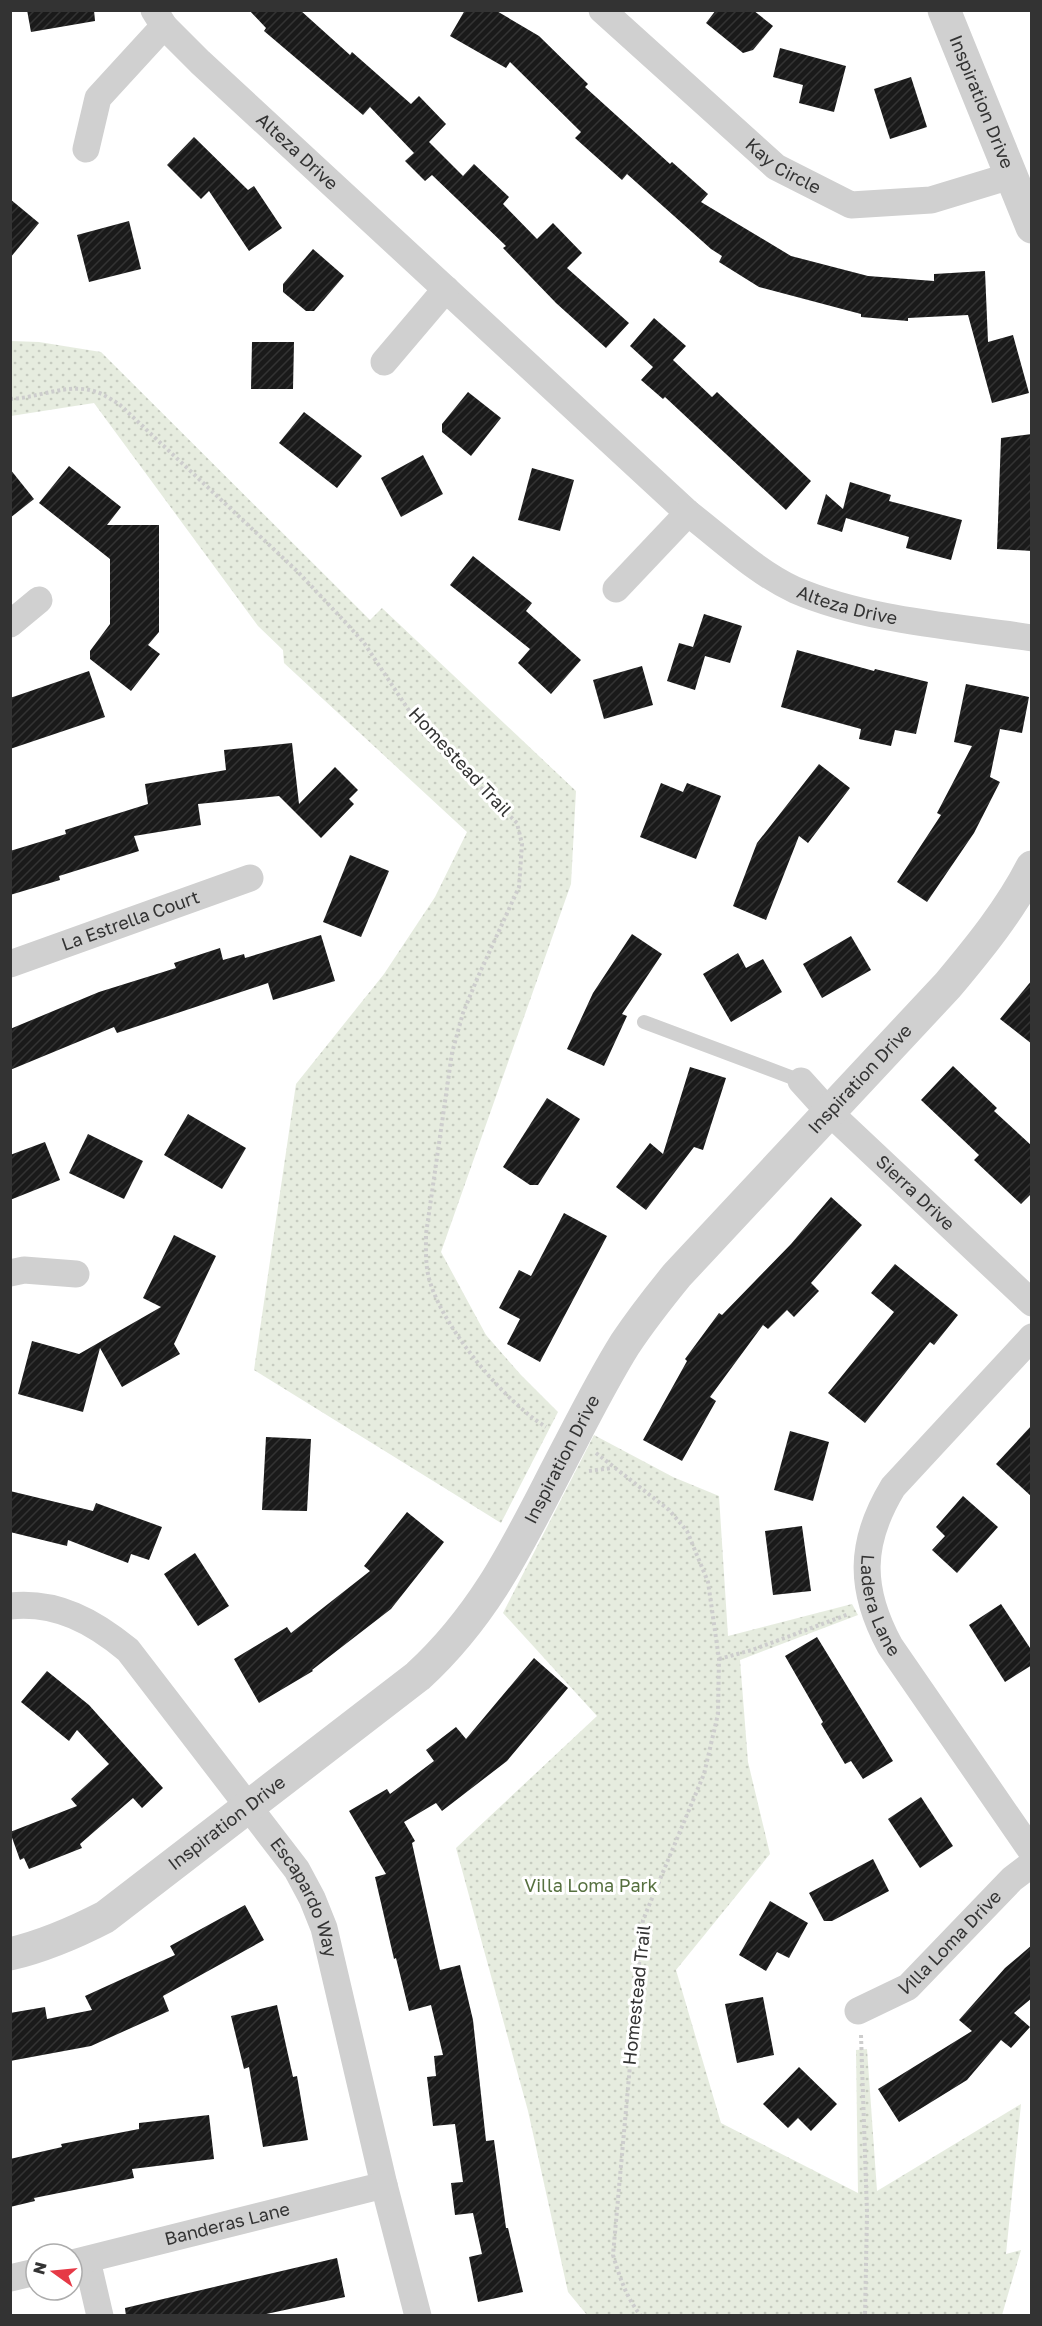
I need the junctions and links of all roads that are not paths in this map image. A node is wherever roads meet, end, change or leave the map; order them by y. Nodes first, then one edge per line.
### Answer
1 (602, 10) edge
2 (944, 10) edge
3 (159, 18) edge
4 (86, 149) dead end
5 (1010, 176) junction
6 (1032, 227) edge
7 (446, 289) junction
8 (384, 362) dead end
9 (688, 513) junction
10 (616, 589) dead end
11 (39, 600) dead end
12 (10, 624) edge
13 (1032, 638) edge
14 (1032, 867) edge
15 (250, 878) dead end
16 (10, 964) edge
17 (644, 1022) dead end
18 (801, 1081) joint
19 (829, 1112) junction
20 (10, 1274) edge
21 (76, 1274) dead end
22 (1032, 1303) edge
23 (1032, 1337) edge
24 (10, 1606) edge
25 (250, 1806) junction
26 (1032, 1852) edge
27 (1032, 1864) edge
28 (10, 1954) edge
29 (858, 2011) road end
30 (384, 2186) junction
31 (84, 2260) edge
32 (84, 2274) edge
33 (100, 2316) edge
34 (418, 2316) edge

1 - 5 street, Kay Circle
2 - 5 street, Inspiration Drive
3 - 4 street
3 - 7 street, Alteza Drive
5 - 6 street, Inspiration Drive
7 - 8 street
7 - 9 street, Alteza Drive
9 - 10 street
9 - 13 street, Alteza Drive
11 - 12 street
14 - 19 street, Inspiration Drive
15 - 16 street, La Estrella Court
17 - 18 lane
18 - 19 street, Sierra Drive
19 - 22 street, Sierra Drive
19 - 25 street, Inspiration Drive
20 - 21 street
23 - 26 street, Ladera Lane
24 - 25 street, Escapardo Way
25 - 28 street, Inspiration Drive
25 - 30 street, Escapardo Way
27 - 29 street, Villa Loma Drive
30 - 31 street, Banderas Lane
30 - 34 street, Escapardo Way
32 - 33 street

